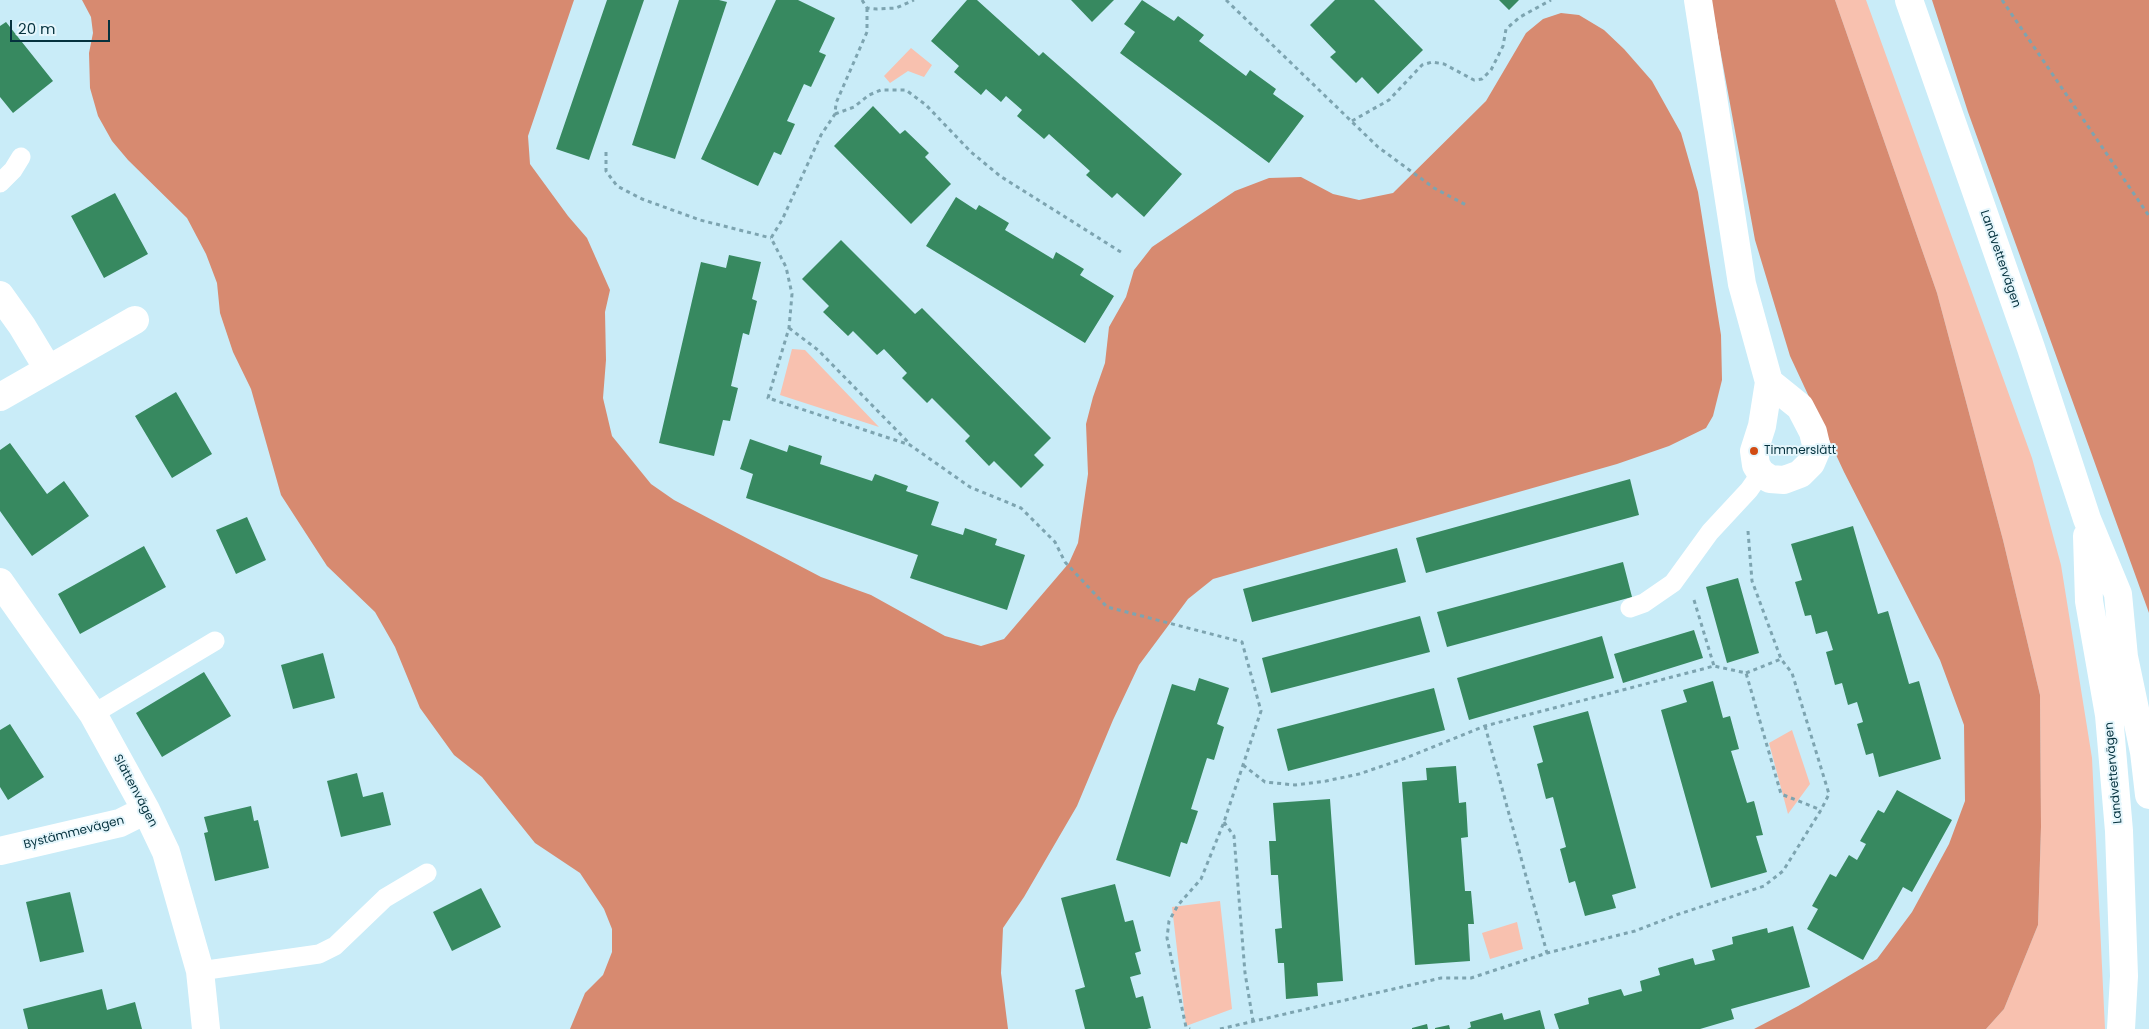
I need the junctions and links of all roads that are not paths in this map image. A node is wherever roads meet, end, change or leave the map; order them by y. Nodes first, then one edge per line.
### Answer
1 (1698, 0) edge
2 (1909, 0) edge
3 (21, 157) dead end
4 (0, 183) edge
5 (0, 295) edge
6 (135, 320) dead end
7 (48, 369) junction
8 (1769, 382) junction
9 (0, 397) edge
10 (1755, 482) junction
11 (2087, 520) junction
12 (0, 582) edge
13 (1630, 608) dead end
14 (215, 641) dead end
15 (93, 714) junction
16 (2149, 795) edge
17 (146, 810) junction
18 (0, 851) edge
19 (427, 873) dead end
20 (200, 970) junction
21 (206, 1029) edge
22 (2121, 1029) edge

1 - 8 street
2 - 11 street, Landvettervägen
3 - 4 lane
5 - 7 street
6 - 7 street
7 - 9 street
8 - 10 street
8 - 10 street
10 - 13 lane
11 - 16 street, Landvettervägen
11 - 22 street, Landvettervägen
12 - 15 street, Slättenvägen
14 - 15 lane
15 - 17 street, Slättenvägen
17 - 18 street, Bystämmevägen
17 - 20 street, Slättenvägen
19 - 20 lane
20 - 21 street, Slättenvägen

